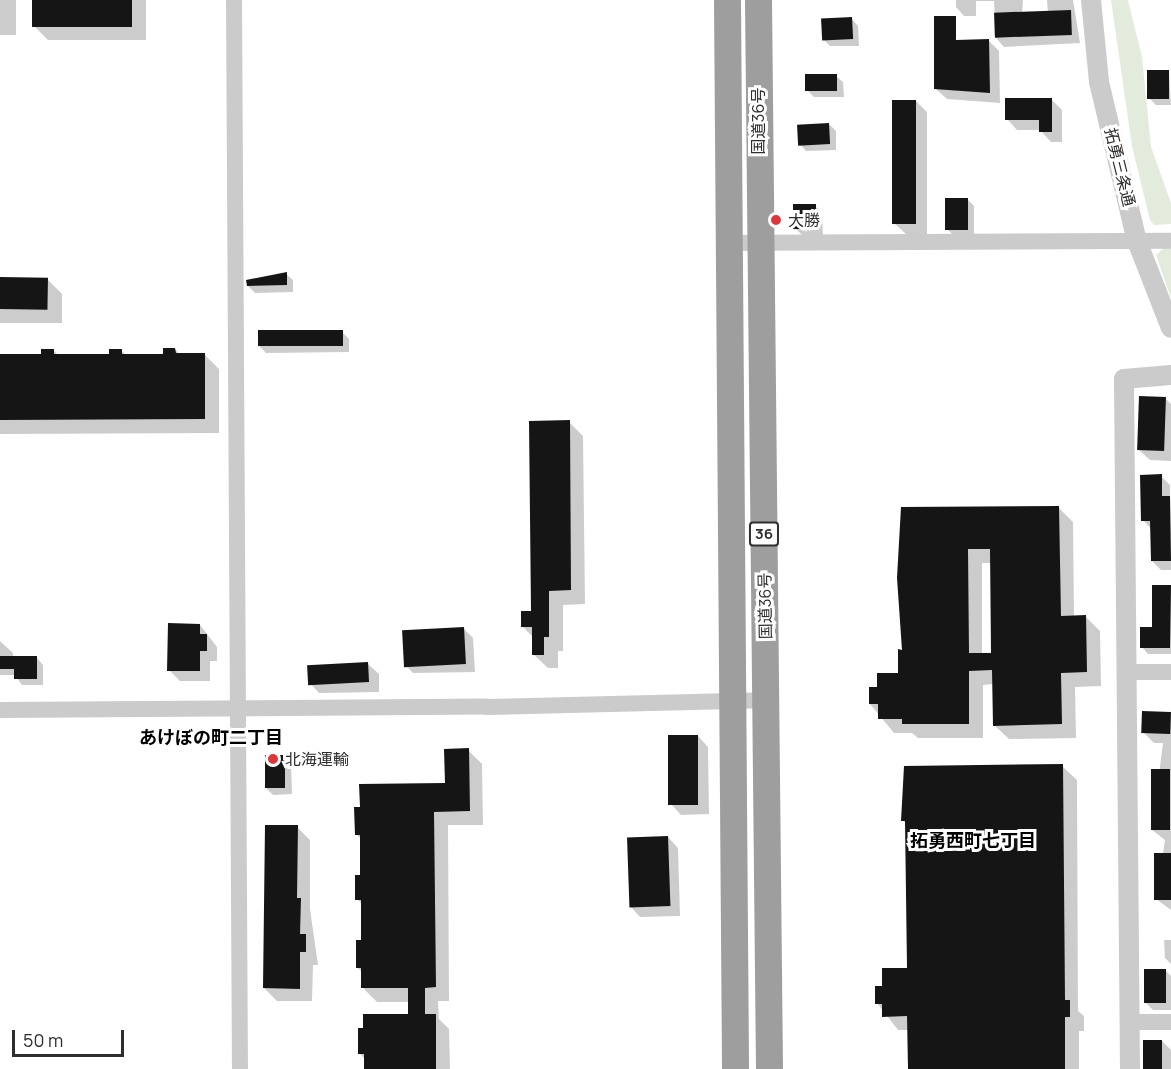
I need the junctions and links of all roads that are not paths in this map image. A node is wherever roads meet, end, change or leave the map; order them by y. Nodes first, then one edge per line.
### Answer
1 (234, 0) edge
2 (727, 0) edge
3 (758, 0) edge
4 (1090, 0) edge
5 (758, 241) junction
6 (1137, 241) junction
7 (1171, 241) edge
8 (726, 243) junction
9 (1171, 328) edge
10 (1171, 375) edge
11 (1127, 672) junction
12 (1171, 672) edge
13 (734, 700) junction
14 (767, 700) junction
15 (237, 709) junction
16 (0, 710) edge
17 (1129, 1022) junction
18 (1171, 1022) edge
19 (240, 1069) edge
20 (735, 1069) edge
21 (769, 1069) edge
22 (1130, 1069) edge

1 - 15 street
2 - 8 highway, 国道36号 / 36
3 - 5 highway, 国道36号 / 36
4 - 6 street, 拓勇三条通
5 - 6 street
5 - 8 street
5 - 14 highway, 国道36号 / 36
6 - 7 street
6 - 9 street, 拓勇三条通
8 - 13 highway, 国道36号 / 36
10 - 11 street
11 - 12 street
11 - 17 street
13 - 14 street
13 - 15 street
13 - 20 highway, 国道36号 / 36
14 - 21 highway, 国道36号 / 36
15 - 16 street
15 - 19 street
17 - 18 street
17 - 22 street

